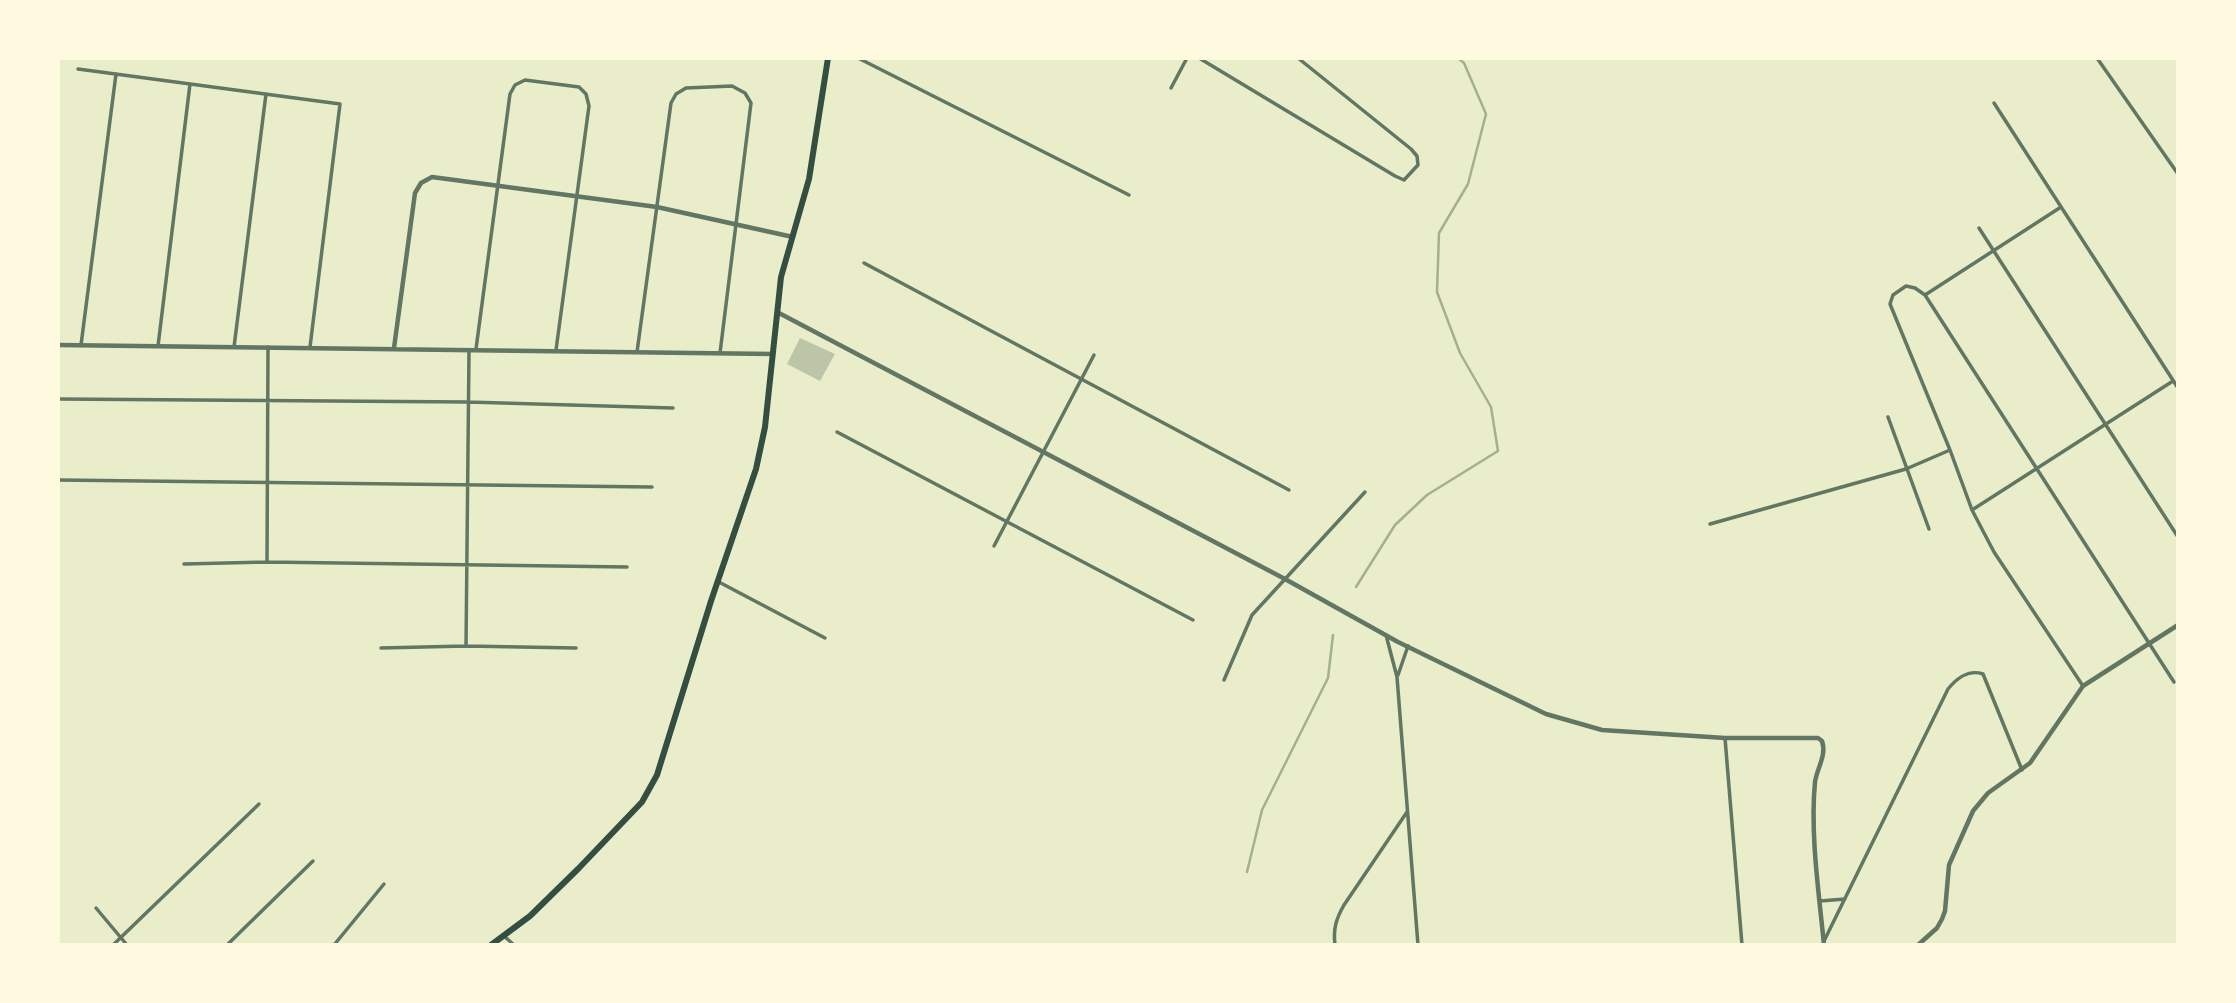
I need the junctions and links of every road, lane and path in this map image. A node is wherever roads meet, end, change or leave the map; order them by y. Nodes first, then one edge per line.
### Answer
1 (828, 58) edge
2 (858, 58) edge
3 (1187, 58) edge
4 (1199, 58) edge
5 (1298, 58) edge
6 (2097, 58) edge
7 (78, 69) dead end
8 (116, 74) junction
9 (190, 84) junction
10 (1171, 88) dead end
11 (265, 94) junction
12 (1994, 103) dead end
13 (2178, 174) edge
14 (498, 186) junction
15 (1129, 195) dead end
16 (577, 196) junction
17 (657, 207) junction
18 (2060, 207) junction
19 (736, 224) junction
20 (1979, 228) dead end
21 (793, 237) junction
22 (1993, 251) junction
23 (864, 263) dead end
24 (1925, 295) junction
25 (777, 313) junction
26 (58, 345) edge
27 (81, 345) junction
28 (158, 346) junction
29 (234, 347) junction
30 (268, 347) junction
31 (310, 347) junction
32 (394, 348) junction
33 (469, 349) junction
34 (476, 349) junction
35 (556, 350) junction
36 (638, 352) junction
37 (720, 353) junction
38 (773, 354) junction
39 (1094, 355) dead end
40 (1081, 381) junction
41 (2174, 381) junction
42 (2178, 388) edge
43 (58, 398) edge
44 (268, 401) junction
45 (468, 402) junction
46 (673, 408) dead end
47 (1888, 417) dead end
48 (2106, 425) junction
49 (837, 432) dead end
50 (1950, 450) junction
51 (1044, 453) junction
52 (1906, 468) junction
53 (2037, 469) junction
54 (58, 480) edge
55 (268, 483) junction
56 (467, 484) junction
57 (652, 487) dead end
58 (1289, 491) dead end
59 (1365, 492) dead end
60 (1972, 510) junction
61 (1007, 521) junction
62 (1710, 524) dead end
63 (1929, 529) dead end
64 (2178, 537) edge
65 (994, 546) dead end
66 (267, 562) junction
67 (184, 564) dead end
68 (466, 565) junction
69 (627, 567) dead end
70 (1285, 579) junction
71 (718, 582) junction
72 (1193, 620) dead end
73 (2178, 625) edge
74 (1386, 635) junction
75 (825, 638) dead end
76 (2150, 643) junction
77 (466, 646) junction
78 (1408, 646) junction
79 (381, 648) dead end
80 (576, 648) dead end
81 (1397, 677) junction
82 (1224, 680) dead end
83 (2174, 682) dead end
84 (2082, 686) junction
85 (1725, 738) junction
86 (2022, 770) junction
87 (259, 804) dead end
88 (1408, 811) junction
89 (313, 861) dead end
90 (384, 884) dead end
91 (1845, 899) junction
92 (1821, 901) junction
93 (96, 908) dead end
94 (504, 936) junction
95 (120, 938) junction
96 (1824, 944) edge
97 (113, 945) edge
98 (127, 945) edge
99 (227, 945) edge
100 (334, 945) edge
101 (491, 945) edge
102 (514, 945) edge
103 (1335, 945) edge
104 (1419, 945) edge
105 (1742, 945) edge
106 (1918, 945) edge

1 - 21 main road
2 - 15 street
3 - 10 street
4 - 5 street
6 - 13 street
7 - 8 street
8 - 9 street
8 - 27 street
9 - 11 street
9 - 28 street
11 - 29 street
11 - 31 street
12 - 18 street
14 - 16 street
14 - 16 street
14 - 32 street
14 - 34 street
16 - 17 street
16 - 35 street
17 - 19 street
17 - 19 street
17 - 36 street
18 - 22 street
18 - 41 street
19 - 21 street
19 - 37 street
20 - 22 street
21 - 25 main road
22 - 24 street
22 - 48 street
23 - 40 street
24 - 50 street
24 - 53 street
25 - 38 main road
25 - 51 street
26 - 27 street
27 - 28 street
28 - 29 street
29 - 30 street
30 - 31 street
30 - 44 street
31 - 32 street
32 - 33 street
33 - 34 street
33 - 45 street
34 - 35 street
35 - 36 street
36 - 37 street
37 - 38 street
38 - 71 main road
39 - 40 street
40 - 51 street
40 - 58 street
41 - 42 street
41 - 48 street
43 - 44 street
44 - 45 street
44 - 55 street
45 - 46 street
45 - 56 street
47 - 52 street
48 - 53 street
48 - 64 street
49 - 61 street
50 - 52 street
50 - 60 street
51 - 61 street
51 - 70 street
52 - 62 street
52 - 63 street
53 - 60 street
53 - 76 street
54 - 55 street
55 - 56 street
55 - 66 street
56 - 57 street
56 - 68 street
59 - 70 street
60 - 84 street
61 - 65 street
61 - 72 street
66 - 67 street
66 - 68 street
68 - 69 street
68 - 77 street
70 - 74 street
70 - 82 street
71 - 75 street
71 - 94 main road
73 - 76 street
74 - 78 street
74 - 81 street
76 - 83 street
76 - 84 street
77 - 79 street
77 - 80 street
78 - 81 street
78 - 85 street
81 - 88 street
84 - 86 street
85 - 92 street
85 - 105 street
86 - 91 street
86 - 106 street
87 - 95 street
88 - 103 street
88 - 104 street
89 - 99 street
90 - 100 street
91 - 92 street
91 - 96 street
92 - 96 street
93 - 95 street
94 - 101 main road
94 - 102 street
95 - 97 street
95 - 98 street

